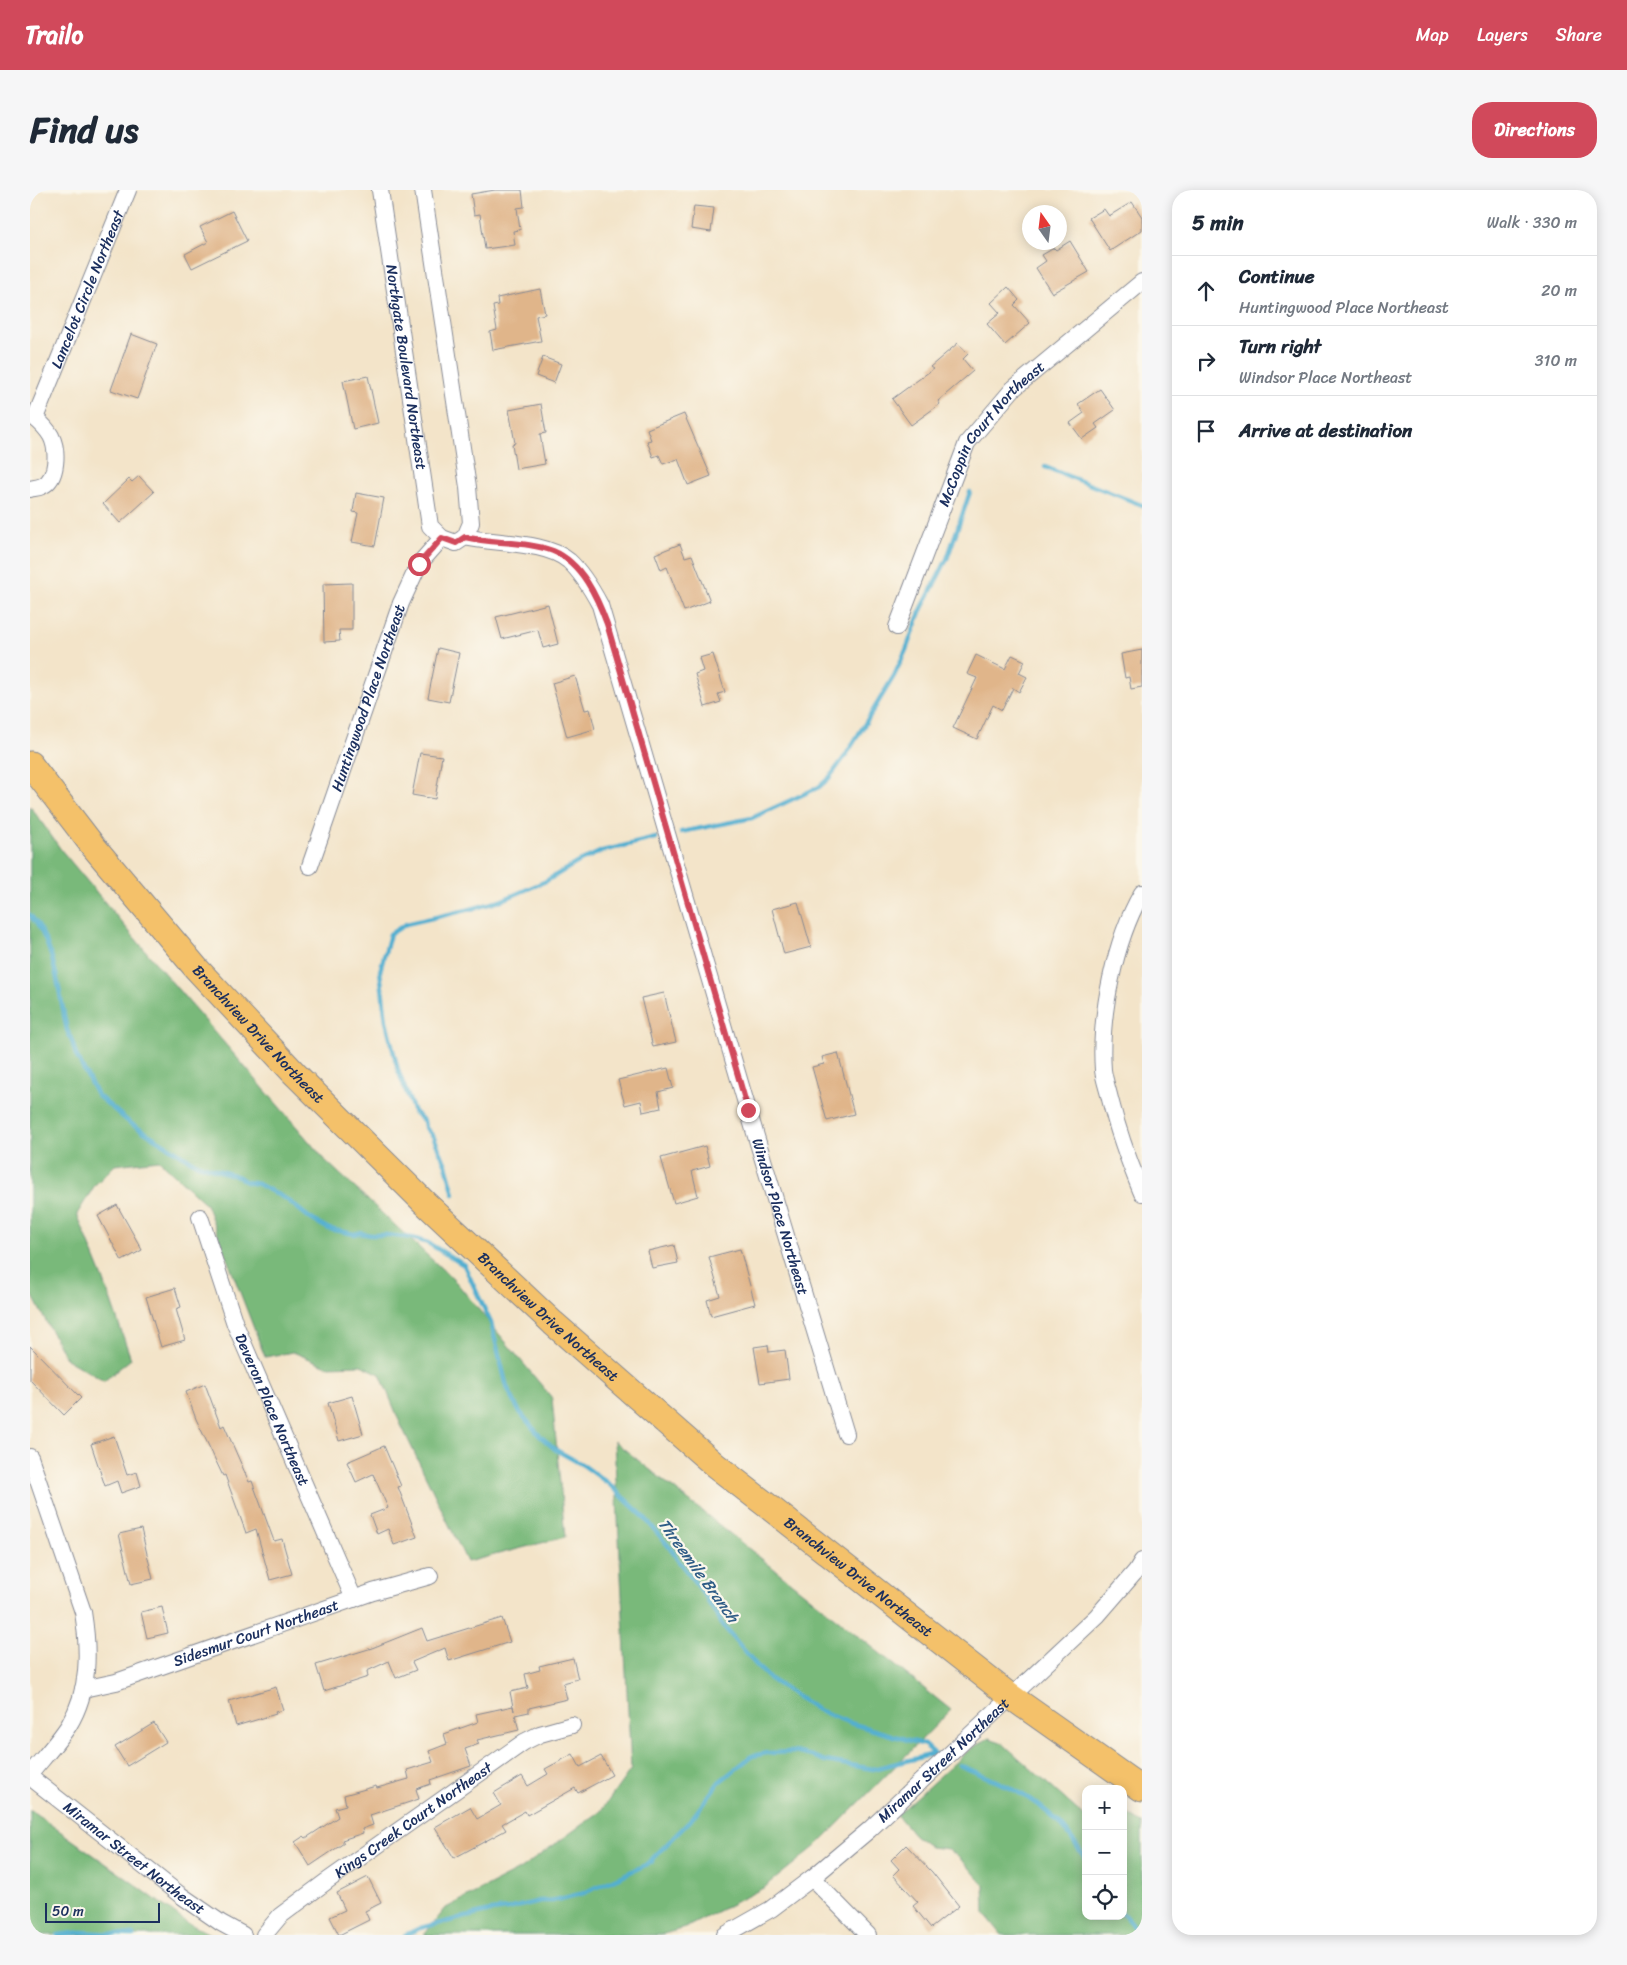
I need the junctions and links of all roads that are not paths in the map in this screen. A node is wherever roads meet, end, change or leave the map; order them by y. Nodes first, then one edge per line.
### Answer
1 (128, 190) edge
2 (380, 190) edge
3 (422, 190) edge
4 (1142, 282) edge
5 (33, 419) edge
6 (30, 489) edge
7 (465, 537) junction
8 (442, 538) junction
9 (897, 627) dead end
10 (30, 764) edge
11 (310, 866) dead end
12 (1142, 893) edge
13 (1142, 1192) edge
14 (200, 1217) dead end
15 (846, 1434) dead end
16 (30, 1457) edge
17 (1142, 1561) edge
18 (430, 1576) dead end
19 (354, 1599) junction
20 (84, 1689) junction
21 (1010, 1696) junction
22 (572, 1725) dead end
23 (30, 1776) edge
24 (1142, 1789) edge
25 (812, 1878) junction
26 (243, 1935) edge
27 (264, 1935) edge
28 (725, 1935) edge
29 (868, 1935) edge

1 - 5 street, Lancelot Circle Northeast
2 - 8 street, Northgate Boulevard Northeast
3 - 7 street
4 - 9 street, McCoppin Court Northeast
5 - 6 street, Lancelot Circle Northeast
7 - 8 street, Windsor Place Northeast
7 - 15 street, Windsor Place Northeast
8 - 11 street, Huntingwood Place Northeast
10 - 21 main road, Branchview Drive Northeast
12 - 13 street
14 - 19 street, Deveron Place Northeast
16 - 20 street
17 - 21 street, Miramar Street Northeast
18 - 19 street, Sidesmur Court Northeast
19 - 20 street, Sidesmur Court Northeast
20 - 23 street
21 - 24 main road, Branchview Drive Northeast
21 - 25 street, Miramar Street Northeast
22 - 27 street, Kings Creek Court Northeast
23 - 26 street, Miramar Street Northeast
25 - 28 street, Miramar Street Northeast
25 - 29 street

